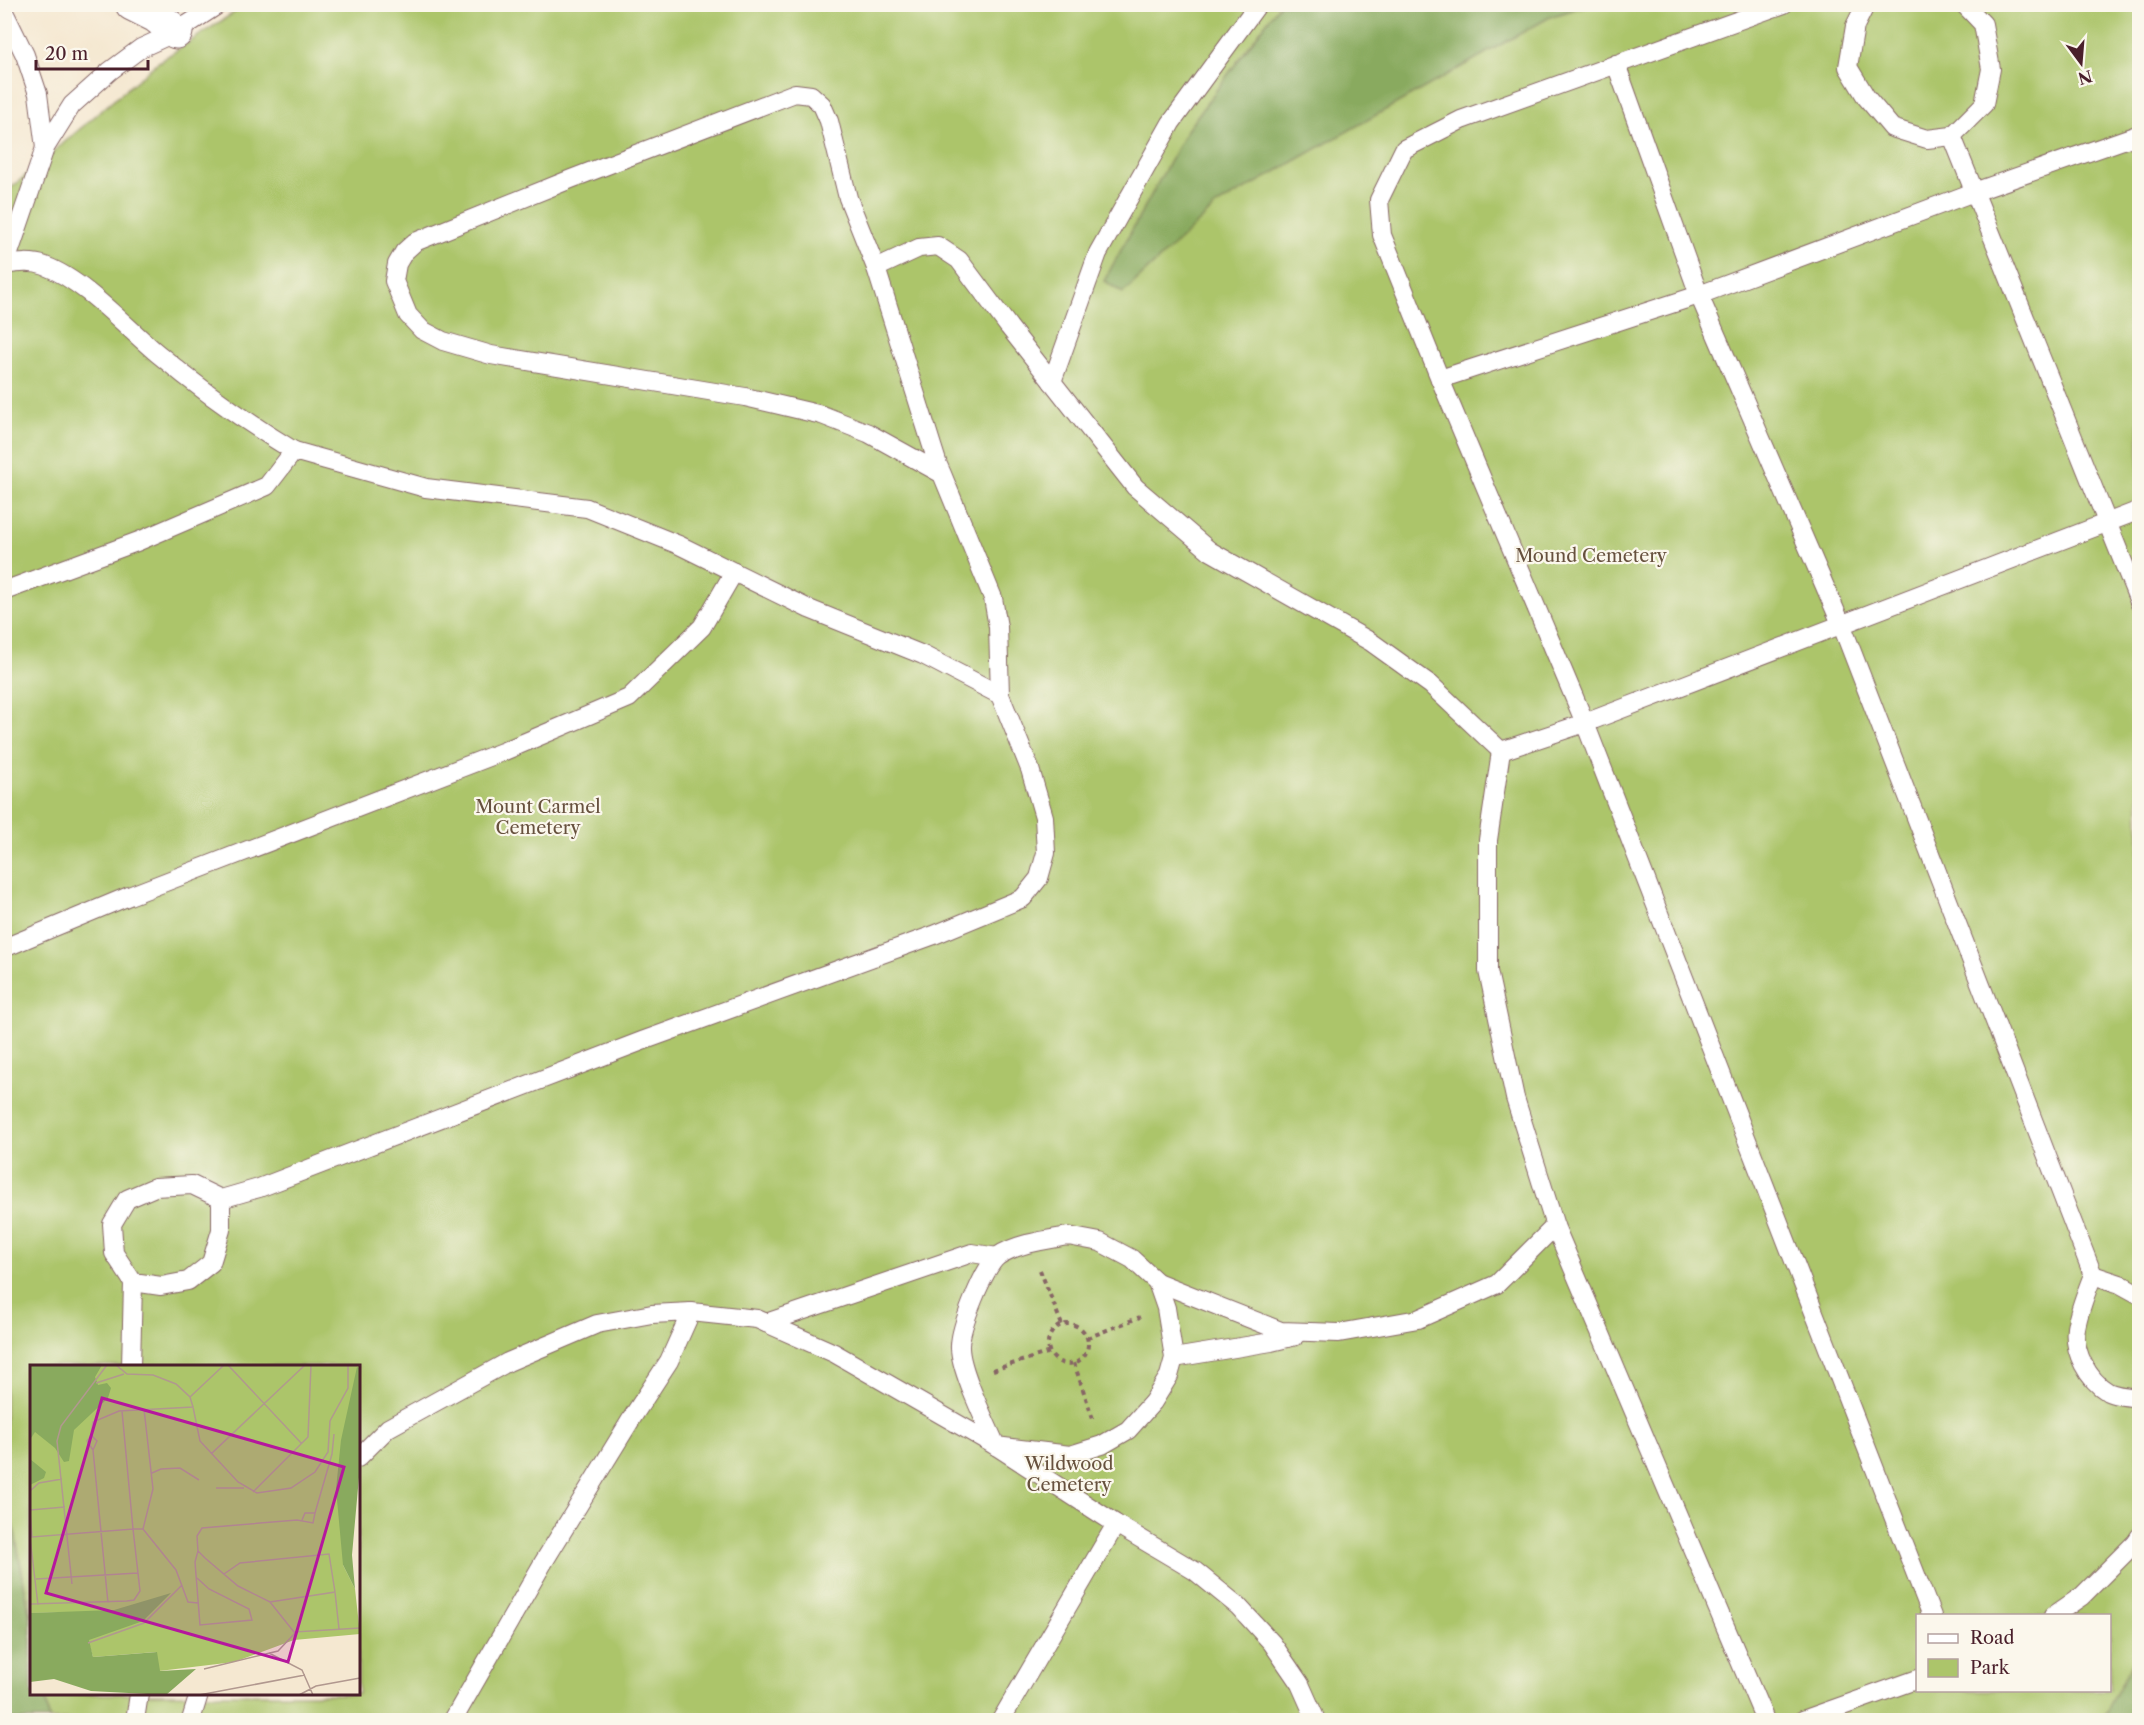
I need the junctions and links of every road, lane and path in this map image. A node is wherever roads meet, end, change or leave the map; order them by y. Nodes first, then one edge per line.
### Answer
1 (132, 4) edge
2 (219, 4) edge
3 (1258, 4) edge
4 (1784, 4) edge
5 (1866, 4) edge
6 (1964, 4) edge
7 (4, 12) edge
8 (176, 32) junction
9 (1616, 64) junction
10 (2139, 134) edge
11 (1952, 136) junction
12 (45, 148) junction
13 (1974, 192) junction
14 (5, 265) edge
15 (876, 268) junction
16 (1699, 294) junction
17 (1440, 379) junction
18 (1052, 382) junction
19 (294, 452) junction
20 (942, 474) junction
21 (2139, 510) edge
22 (2106, 522) junction
23 (734, 572) junction
24 (4, 591) edge
25 (2139, 604) edge
26 (1842, 626) junction
27 (1000, 695) junction
28 (1585, 723) junction
29 (1501, 751) junction
30 (4, 948) edge
31 (221, 1198) junction
32 (1555, 1226) junction
33 (1029, 1243) junction
34 (997, 1257) junction
35 (2093, 1275) junction
36 (133, 1282) junction
37 (1157, 1282) junction
38 (2139, 1295) edge
39 (1166, 1308) junction
40 (691, 1312) junction
41 (766, 1323) junction
42 (1062, 1325) junction
43 (1312, 1332) junction
44 (1087, 1338) junction
45 (1050, 1352) junction
46 (1174, 1358) junction
47 (1074, 1363) junction
48 (131, 1365) edge
49 (968, 1379) junction
50 (2139, 1398) edge
51 (1102, 1445) junction
52 (996, 1446) junction
53 (360, 1456) edge
54 (1116, 1524) junction
55 (2139, 1536) edge
56 (1931, 1614) edge
57 (2056, 1614) edge
58 (1916, 1679) edge
59 (139, 1695) edge
60 (199, 1695) edge
61 (135, 1720) edge
62 (191, 1720) edge
63 (453, 1720) edge
64 (1001, 1720) edge
65 (1316, 1720) edge
66 (1765, 1720) edge
67 (1803, 1720) edge

1 - 8 street
2 - 8 lane
3 - 18 lane
4 - 9 lane
5 - 11 lane
6 - 11 lane
7 - 12 lane
8 - 12 lane
9 - 16 lane
9 - 17 lane
10 - 13 lane
11 - 13 lane
12 - 14 lane
13 - 16 lane
13 - 22 lane
14 - 19 lane
15 - 18 lane
15 - 20 lane
15 - 20 lane
16 - 17 lane
16 - 26 lane
17 - 28 lane
18 - 29 lane
19 - 23 lane
19 - 24 lane
20 - 27 lane
21 - 22 lane
22 - 25 lane
22 - 26 lane
23 - 27 lane
23 - 30 lane
26 - 28 lane
26 - 35 lane
27 - 31 lane
28 - 29 lane
28 - 56 lane
29 - 32 lane
31 - 36 lane
31 - 36 lane
32 - 43 lane
32 - 66 lane
33 - 34 lane
33 - 37 lane
33 - 42 path
34 - 41 lane
34 - 49 lane
35 - 38 lane
35 - 50 lane
36 - 48 lane
37 - 39 lane
37 - 43 lane
39 - 44 path
39 - 46 lane
40 - 41 lane
40 - 53 lane
40 - 63 lane
41 - 52 lane
42 - 44 path
42 - 45 path
43 - 46 lane
44 - 47 path
45 - 47 path
45 - 49 path
46 - 51 lane
47 - 51 path
49 - 52 lane
51 - 52 lane
52 - 54 lane
54 - 64 lane
54 - 65 lane
55 - 57 lane
58 - 67 lane
59 - 61 lane
60 - 62 lane

